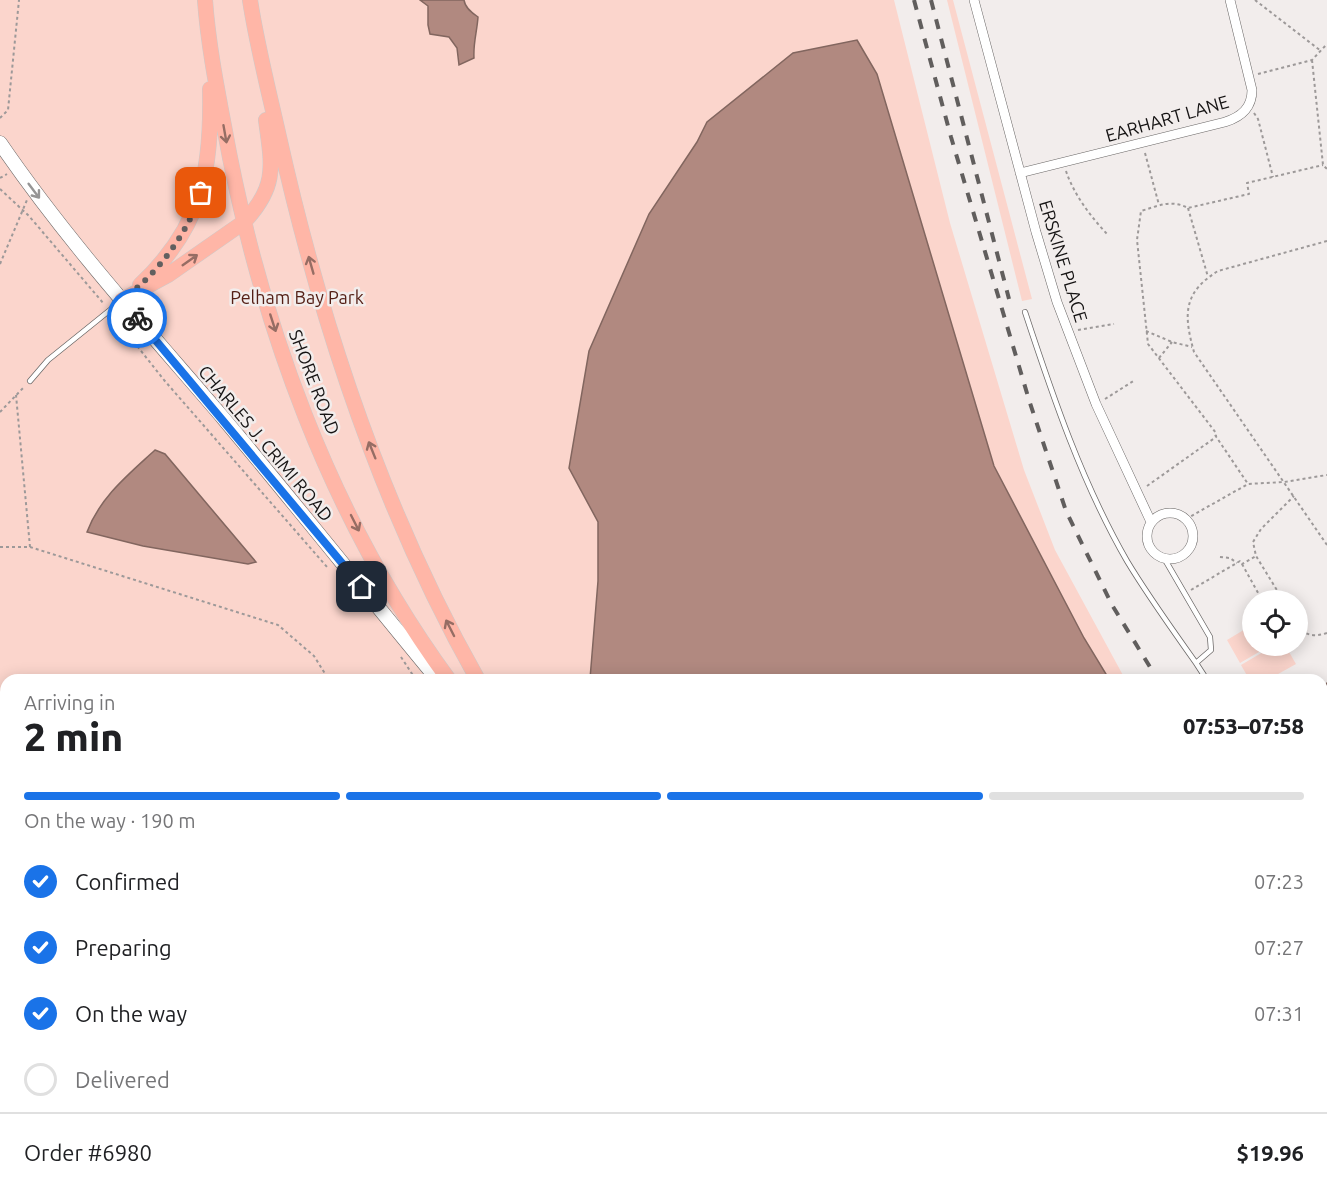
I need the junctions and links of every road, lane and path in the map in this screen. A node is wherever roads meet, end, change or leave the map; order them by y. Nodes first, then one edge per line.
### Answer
1 (20, 0) edge
2 (205, 0) edge
3 (250, 0) edge
4 (974, 0) edge
5 (1230, 0) edge
6 (1255, 0) edge
7 (208, 35) junction
8 (256, 37) junction
9 (1327, 44) edge
10 (1321, 51) junction
11 (1312, 60) junction
12 (1249, 76) junction
13 (1249, 104) junction
14 (0, 118) edge
15 (0, 143) edge
16 (1142, 143) junction
17 (1064, 163) junction
18 (1323, 165) junction
19 (1327, 169) edge
20 (1020, 173) junction
21 (1274, 177) junction
22 (0, 189) edge
23 (32, 189) junction
24 (1159, 205) junction
25 (1188, 208) junction
26 (22, 209) junction
27 (244, 222) junction
28 (1108, 235) dead end
29 (1327, 242) edge
30 (0, 264) edge
31 (1208, 277) junction
32 (122, 300) junction
33 (109, 310) junction
34 (1025, 312) dead end
35 (1114, 324) dead end
36 (1068, 331) junction
37 (1146, 331) junction
38 (1172, 342) junction
39 (1193, 347) junction
40 (1159, 358) junction
41 (1135, 380) dead end
42 (30, 381) joint
43 (16, 396) junction
44 (1096, 404) junction
45 (0, 412) edge
46 (1215, 436) junction
47 (1327, 475) edge
48 (1284, 482) junction
49 (1248, 484) junction
50 (1137, 493) junction
51 (1294, 496) junction
52 (1186, 519) junction
53 (1151, 522) junction
54 (1327, 545) edge
55 (0, 547) edge
56 (30, 547) junction
57 (1220, 556) dead end
58 (1256, 556) junction
59 (1164, 558) junction
60 (1236, 563) junction
61 (1242, 564) junction
62 (327, 567) dead end
63 (1256, 590) edge
64 (1277, 590) edge
65 (1185, 594) junction
66 (1327, 633) edge
67 (1308, 634) edge
68 (399, 654) dead end
69 (1196, 663) junction
70 (325, 674) edge
71 (412, 674) edge
72 (433, 674) edge
73 (445, 674) edge
74 (475, 674) edge
75 (1203, 674) edge

1 - 14 path
2 - 7 main road, SHORE ROAD
3 - 8 main road, SHORE ROAD
4 - 20 street, ERSKINE PLACE
5 - 12 street, EARHART LANE
6 - 10 path
7 -> 27 main road, SHORE ROAD
7 - 32 main road
8 - 27 main road
74 -> 8 main road, SHORE ROAD
9 - 10 path
10 - 11 path
11 - 12 path
11 - 18 path
12 - 13 street, EARHART LANE
13 - 16 street, EARHART LANE
13 - 21 path
15 - 23 main road, CHARLES J. CRIMI ROAD
16 - 17 street, EARHART LANE
16 - 24 path
17 - 20 street, EARHART LANE
17 - 28 path
18 - 19 path
18 - 21 path
20 - 36 street, ERSKINE PLACE
21 - 25 path
22 - 26 path
23 - 26 path
23 -> 32 main road, CHARLES J. CRIMI ROAD
24 - 25 path
24 - 37 path
25 - 31 path
26 - 30 path
26 - 33 path
32 -> 27 main road
27 -> 73 main road, SHORE ROAD
29 - 31 path
31 - 39 path
32 - 33 lane
32 - 72 main road, CHARLES J. CRIMI ROAD
33 - 42 lane
33 - 62 path
34 - 69 lane
35 - 36 path
36 - 44 street, ERSKINE PLACE
37 - 38 path
37 - 40 path
38 - 39 path
38 - 40 path
39 - 48 path
40 - 46 path
41 - 44 path
42 - 43 path
43 - 45 path
43 - 56 path
44 - 50 street, ERSKINE PLACE
46 - 49 path
46 - 50 path
47 - 48 path
48 - 49 path
48 - 51 path
49 - 52 path
50 - 53 street, ERSKINE PLACE
51 - 54 path
51 - 58 path
52 - 53 street
52 - 59 street
53 - 59 street, ERSKINE PLACE
55 - 56 path
56 - 70 path
57 - 60 path
58 - 61 path
58 - 64 path
59 - 65 lane
60 - 61 path
60 - 65 path
61 - 63 path
65 - 69 lane
66 - 67 path
68 - 71 path
69 - 75 lane

